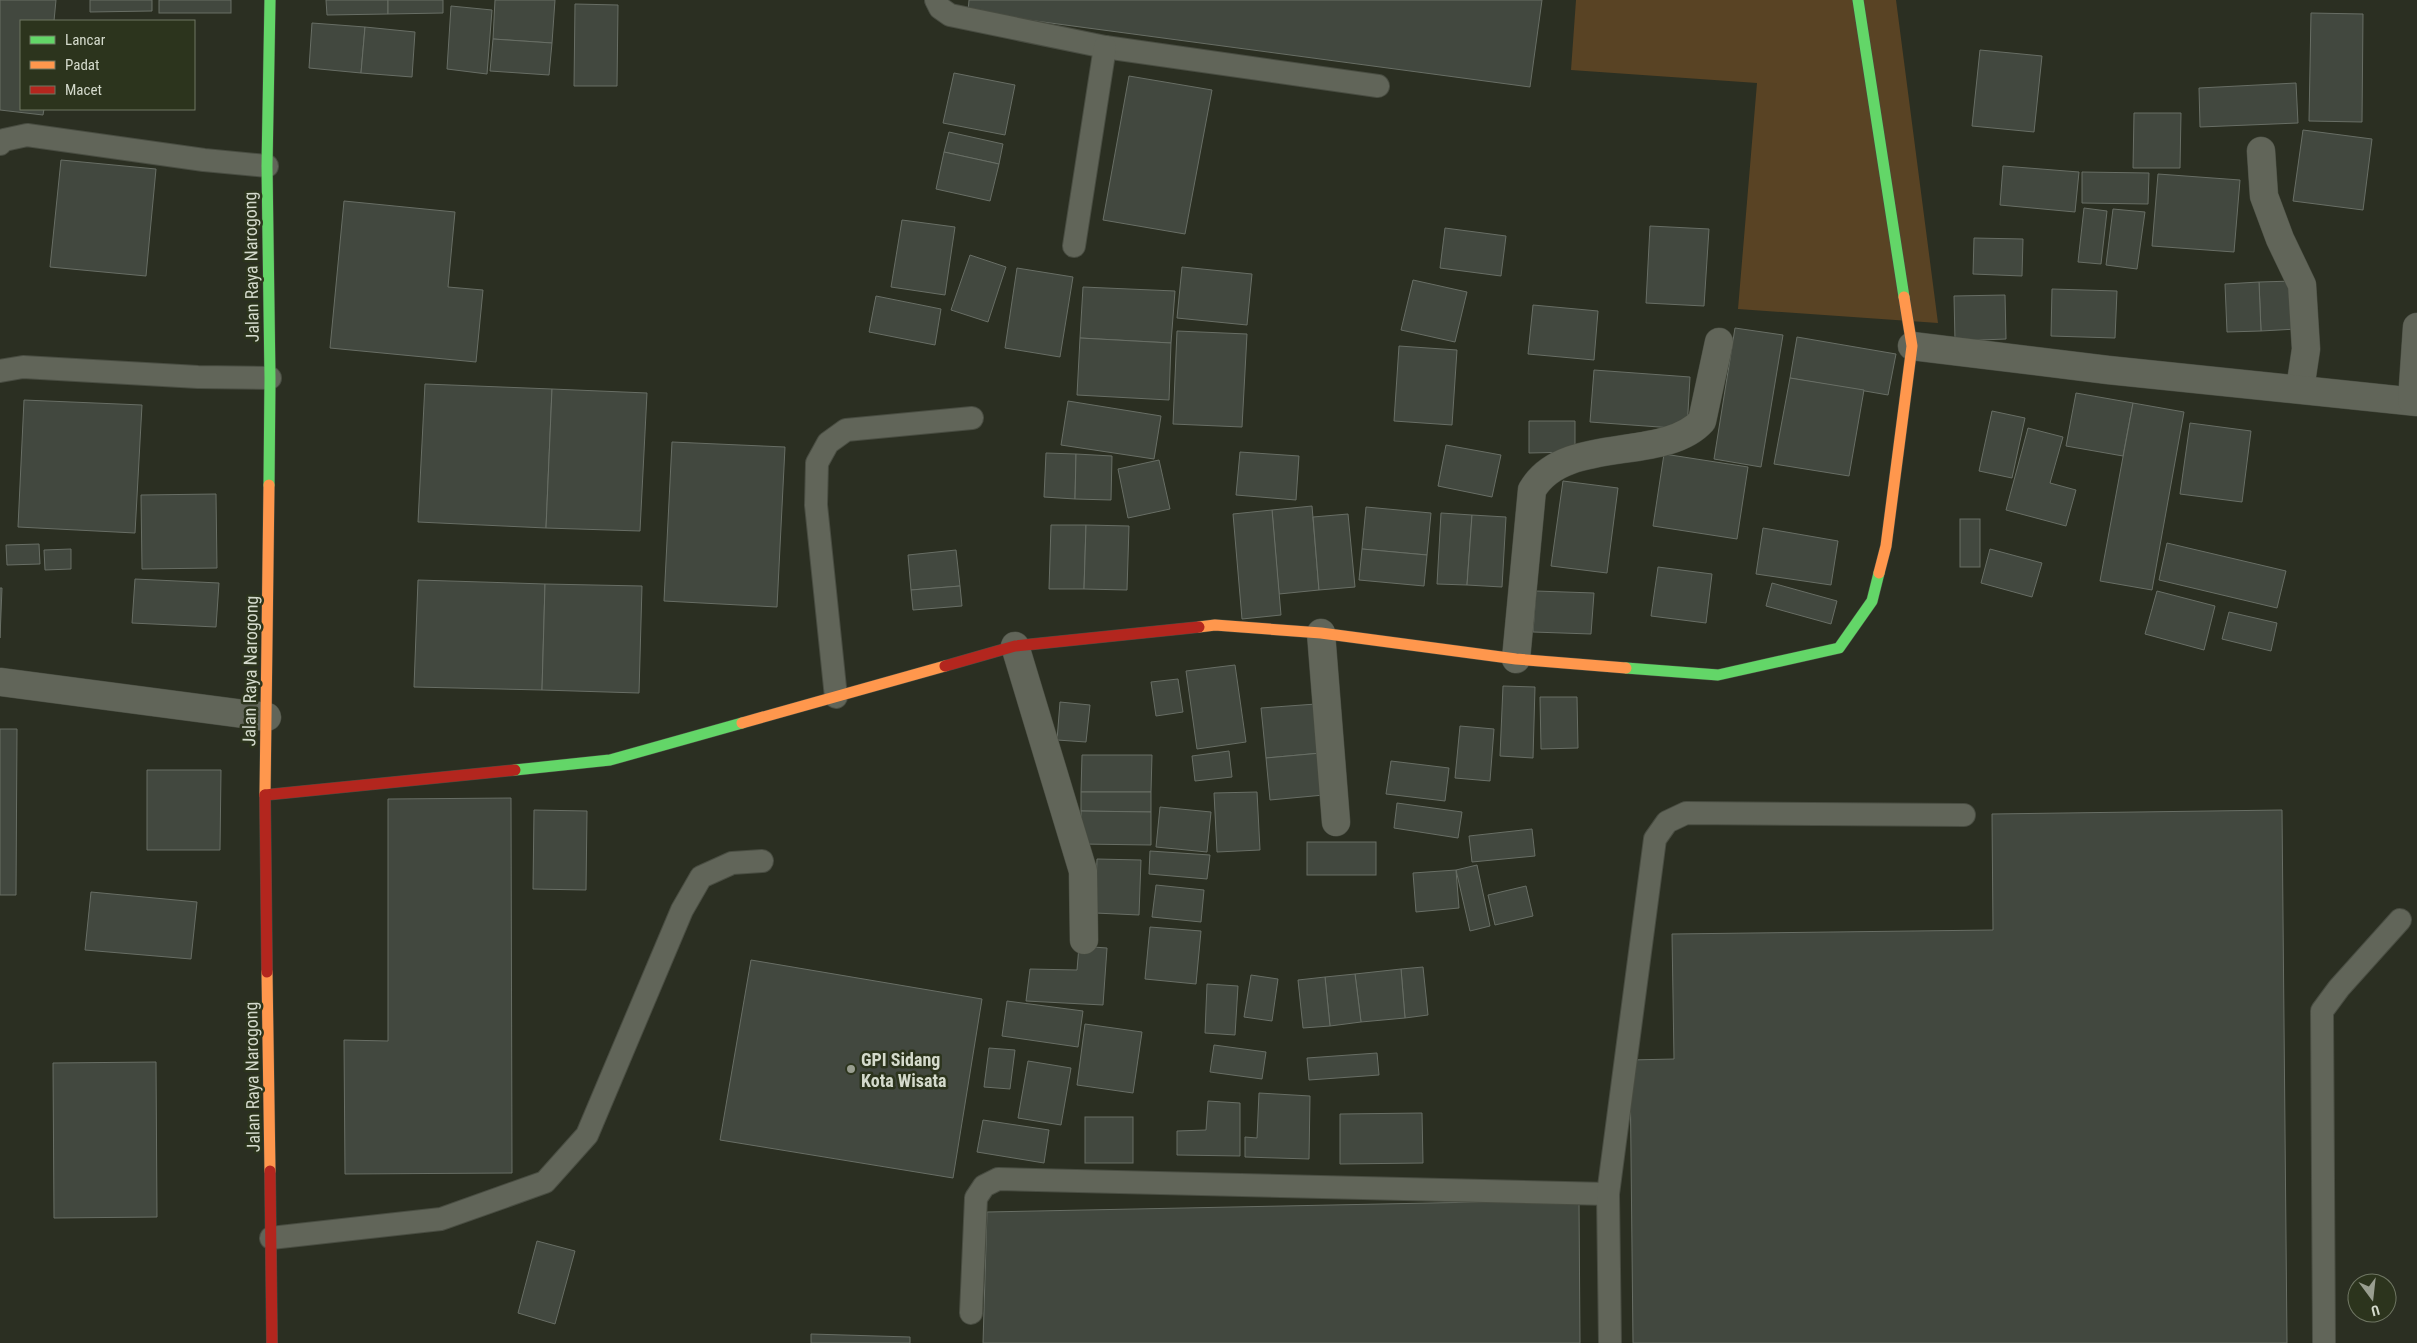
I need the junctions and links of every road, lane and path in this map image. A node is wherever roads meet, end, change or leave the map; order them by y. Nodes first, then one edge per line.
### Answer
1 (270, 0) edge
2 (936, 0) edge
3 (1858, 0) edge
4 (1105, 47) junction
5 (1378, 86) dead end
6 (0, 144) edge
7 (2261, 151) dead end
8 (267, 166) junction
9 (1074, 246) dead end
10 (2417, 327) edge
11 (1719, 342) dead end
12 (1912, 346) junction
13 (0, 371) edge
14 (270, 378) junction
15 (2300, 389) junction
16 (2415, 402) edge
17 (972, 418) dead end
18 (1321, 632) junction
19 (1015, 646) junction
20 (1516, 659) junction
21 (0, 682) edge
22 (836, 697) junction
23 (267, 717) junction
24 (266, 795) junction
25 (1964, 815) dead end
26 (1336, 822) dead end
27 (762, 861) dead end
28 (2400, 920) dead end
29 (1084, 940) dead end
30 (1608, 1194) junction
31 (271, 1238) junction
32 (971, 1313) dead end
33 (272, 1343) edge
34 (1610, 1343) edge
35 (2324, 1343) edge

1 - 8 street, Jalan Raya Narogong
2 - 4 lane
3 - 12 street
4 - 5 lane
4 - 9 lane
6 - 8 lane
7 - 15 street
8 - 14 street, Jalan Raya Narogong
10 - 16 street
11 - 20 street
12 - 15 street
12 - 20 street
13 - 14 lane
14 - 23 street, Jalan Raya Narogong
15 - 16 street
17 - 22 lane
18 - 19 street
18 - 20 street
18 - 26 street
19 - 22 street
19 - 29 street
21 - 23 street
22 - 24 street
23 - 24 street, Jalan Raya Narogong
24 - 31 street, Jalan Raya Narogong
25 - 30 lane
27 - 31 lane
28 - 35 lane
30 - 32 lane
30 - 34 lane
31 - 33 street, Jalan Raya Narogong

